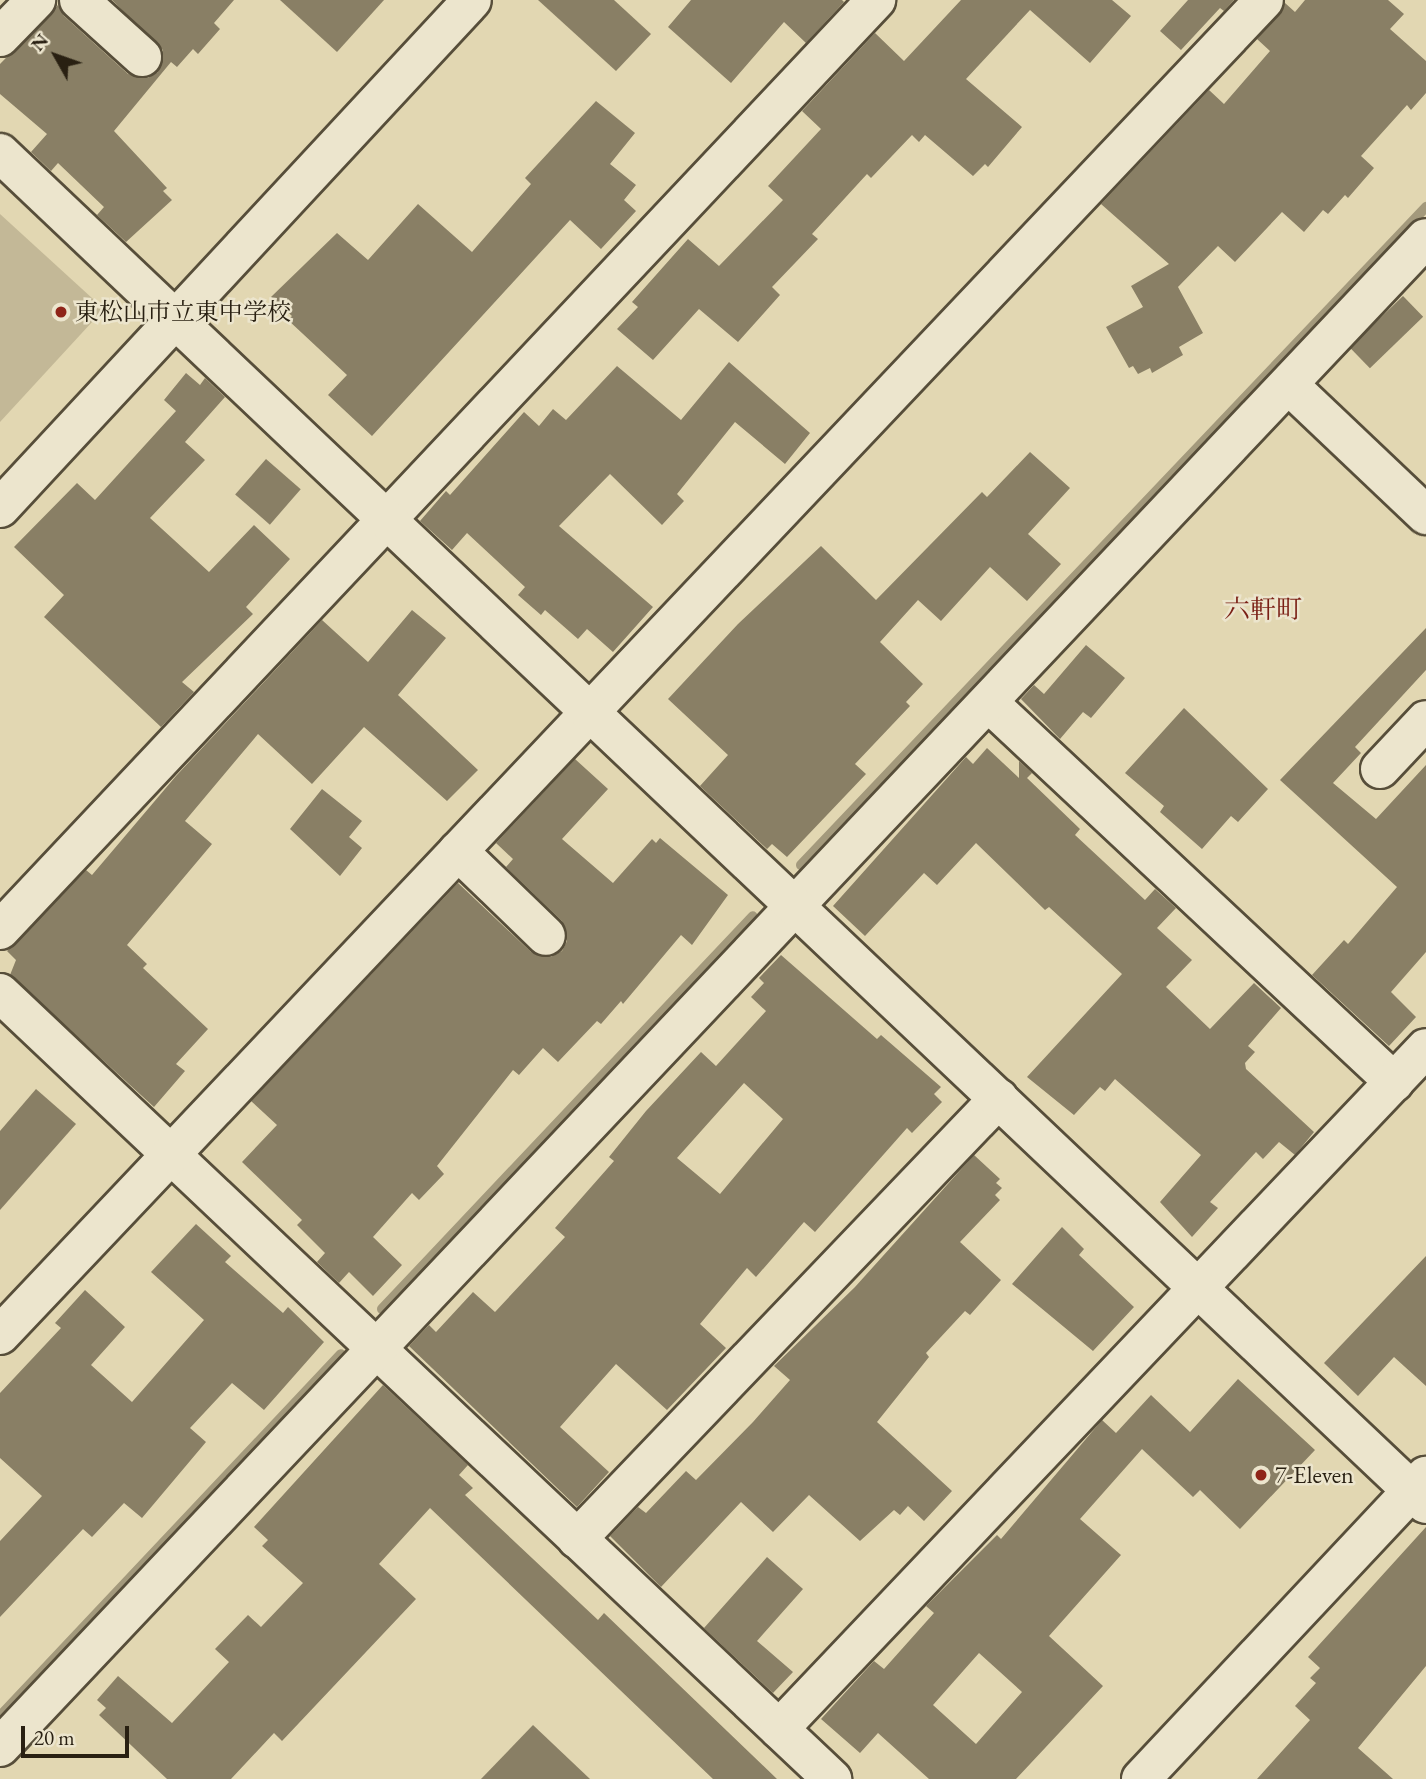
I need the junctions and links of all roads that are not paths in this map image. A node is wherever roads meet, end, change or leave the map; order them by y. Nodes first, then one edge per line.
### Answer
1 (36, 0) edge
2 (79, 0) edge
3 (472, 0) edge
4 (876, 0) edge
5 (1264, 0) edge
6 (0, 37) edge
7 (142, 57) dead end
8 (0, 153) edge
9 (1426, 238) edge
10 (177, 321) junction
11 (1289, 385) junction
12 (0, 508) edge
13 (1426, 515) edge
14 (386, 520) junction
15 (989, 703) junction
16 (590, 712) junction
17 (1426, 720) edge
18 (1380, 769) dead end
19 (458, 851) junction
20 (796, 907) junction
21 (0, 930) edge
22 (546, 936) dead end
23 (0, 993) edge
24 (1426, 1048) edge
25 (1394, 1082) junction
26 (999, 1098) junction
27 (171, 1155) junction
28 (1199, 1289) junction
29 (0, 1335) edge
30 (376, 1348) junction
31 (1421, 1490) edge
32 (577, 1539) junction
33 (779, 1729) junction
34 (0, 1747) edge
35 (832, 1779) edge
36 (1141, 1779) edge

1 - 6 street
2 - 7 street
3 - 10 street
4 - 14 street
5 - 16 street
8 - 10 street
9 - 11 street
10 - 12 street
10 - 14 street
11 - 13 street
11 - 15 street
14 - 16 street
14 - 21 street
15 - 20 street
15 - 25 street
16 - 19 street
16 - 20 street
17 - 18 street
19 - 22 street
19 - 27 street
20 - 26 street
20 - 30 street
23 - 27 street
24 - 25 street
25 - 28 street
26 - 28 street
26 - 32 street
27 - 29 street
27 - 30 street
28 - 31 street
28 - 33 street
30 - 32 street
30 - 34 street
31 - 36 street
32 - 33 street
33 - 35 street

